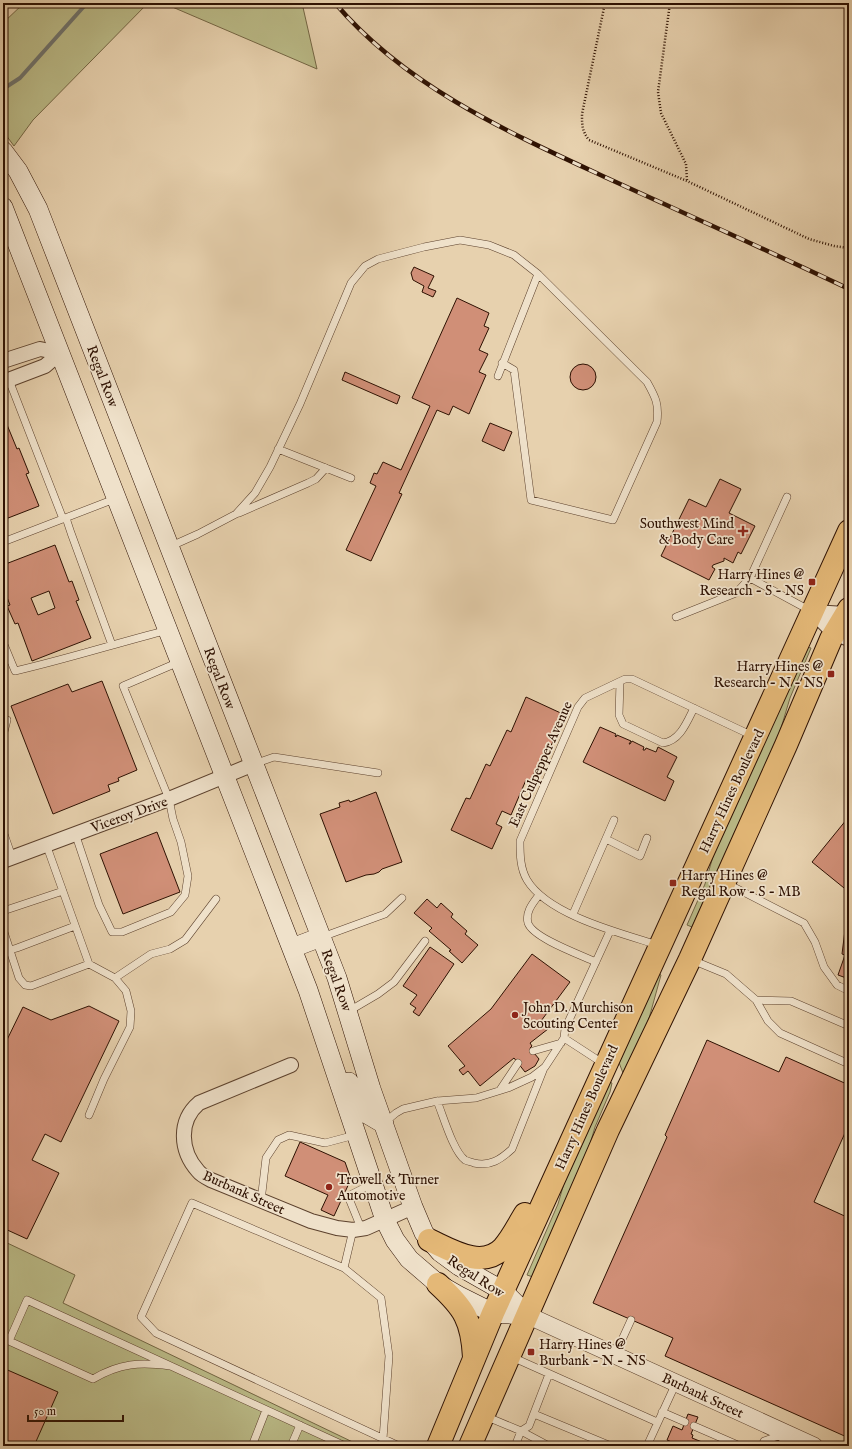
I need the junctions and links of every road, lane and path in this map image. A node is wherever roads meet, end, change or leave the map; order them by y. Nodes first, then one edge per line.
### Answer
1 (605, 3) edge
2 (670, 3) edge
3 (3, 151) edge
4 (686, 182) junction
5 (3, 207) edge
6 (849, 248) edge
7 (538, 274) junction
8 (89, 342) junction
9 (60, 353) junction
10 (3, 360) edge
11 (502, 363) junction
12 (498, 376) dead end
13 (6, 381) edge
14 (278, 449) junction
15 (326, 468) junction
16 (351, 478) dead end
17 (787, 497) dead end
18 (117, 498) junction
19 (236, 514) junction
20 (65, 518) junction
21 (849, 531) edge
22 (3, 542) edge
23 (169, 547) junction
24 (140, 559) junction
25 (750, 578) junction
26 (812, 612) junction
27 (848, 613) edge
28 (676, 618) dead end
29 (168, 630) junction
30 (842, 636) edge
31 (3, 642) edge
32 (112, 645) junction
33 (180, 662) junction
34 (620, 682) junction
35 (694, 708) junction
36 (8, 720) dead end
37 (3, 736) edge
38 (755, 737) junction
39 (254, 764) junction
40 (378, 773) dead end
41 (225, 776) junction
42 (169, 799) junction
43 (614, 820) dead end
44 (3, 831) edge
45 (75, 834) junction
46 (606, 838) junction
47 (647, 838) dead end
48 (46, 844) junction
49 (8, 859) edge
50 (724, 882) junction
51 (63, 891) junction
52 (539, 895) junction
53 (402, 898) dead end
54 (216, 899) dead end
55 (3, 910) edge
56 (573, 914) junction
57 (75, 926) junction
58 (3, 929) edge
59 (610, 931) junction
60 (321, 937) junction
61 (425, 941) dead end
62 (660, 945) junction
63 (292, 948) junction
64 (6, 951) edge
65 (690, 959) junction
66 (596, 962) junction
67 (89, 964) junction
68 (115, 978) junction
69 (849, 991) edge
70 (756, 1000) junction
71 (348, 1011) junction
72 (849, 1026) edge
73 (562, 1040) junction
74 (533, 1051) dead end
75 (328, 1052) junction
76 (518, 1063) dead end
77 (849, 1064) edge
78 (291, 1065) dead end
79 (605, 1066) junction
80 (545, 1067) junction
81 (500, 1090) junction
82 (437, 1101) junction
83 (88, 1115) dead end
84 (384, 1124) junction
85 (608, 1130) junction
86 (356, 1135) junction
87 (559, 1168) junction
88 (373, 1184) junction
89 (261, 1201) junction
90 (413, 1207) junction
91 (385, 1220) junction
92 (357, 1229) junction
93 (429, 1240) junction
94 (344, 1268) junction
95 (438, 1284) junction
96 (503, 1291) junction
97 (493, 1312) junction
98 (527, 1315) junction
99 (631, 1320) dead end
100 (509, 1355) junction
101 (615, 1355) junction
102 (474, 1359) junction
103 (170, 1366) junction
104 (549, 1374) junction
105 (676, 1383) junction
106 (266, 1410) junction
107 (662, 1412) junction
108 (534, 1414) junction
109 (483, 1416) junction
110 (658, 1422) junction
111 (685, 1422) dead end
112 (300, 1425) junction
113 (694, 1426) dead end
114 (521, 1431) junction
115 (783, 1438) edge
116 (383, 1439) junction
117 (252, 1446) edge
118 (291, 1446) edge
119 (345, 1446) edge
120 (399, 1446) edge
121 (438, 1446) edge
122 (470, 1446) edge
123 (515, 1446) edge
124 (550, 1446) edge
125 (611, 1446) edge
126 (647, 1446) edge
127 (740, 1446) edge
128 (762, 1446) edge
129 (814, 1446) edge

1 - 4 path
2 - 4 path
3 - 8 main road, Regal Row
4 - 6 path
5 - 9 main road, Regal Row
7 - 11 lane
7 - 11 lane
7 - 14 lane
8 - 9 main road
8 - 23 main road, Regal Row
9 - 10 street
9 - 13 street
9 - 18 main road, Regal Row
11 - 12 lane
13 - 20 lane
14 - 15 lane
14 - 19 lane
15 - 16 lane
15 - 19 lane
17 - 25 lane
18 - 20 lane
18 - 24 main road, Regal Row
19 - 23 lane
20 - 22 lane
20 - 32 lane
21 - 26 main road, Harry Hines Boulevard
23 - 24 main road
23 - 39 main road, Regal Row
24 - 29 main road, Regal Row
25 - 26 lane
25 - 28 lane
26 - 27 street
26 - 30 street
26 - 38 main road, Harry Hines Boulevard
27 - 30 main road, Harry Hines Boulevard
29 - 32 lane
29 - 33 main road, Regal Row
30 - 50 main road, Harry Hines Boulevard
31 - 32 lane
33 - 41 main road, Regal Row
33 - 42 lane
34 - 35 lane, East Culpepper Avenue
34 - 35 lane
34 - 52 lane, East Culpepper Avenue
35 - 38 lane, East Culpepper Avenue
36 - 37 lane
38 - 62 main road, Harry Hines Boulevard
39 - 40 lane
39 - 41 street, Viceroy Drive
39 - 60 main road, Regal Row
41 - 42 street, Viceroy Drive
41 - 63 main road, Regal Row
42 - 45 street, Viceroy Drive
42 - 45 lane
43 - 46 lane
44 - 49 lane
45 - 48 street, Viceroy Drive
46 - 47 lane
46 - 56 lane
48 - 49 street, Viceroy Drive
48 - 51 lane
50 - 65 main road, Harry Hines Boulevard
50 - 69 lane
51 - 55 lane
51 - 57 lane
52 - 56 lane, East Culpepper Avenue
52 - 66 lane
53 - 60 lane
54 - 68 lane
56 - 59 lane, East Culpepper Avenue
57 - 64 lane
57 - 67 lane
58 - 64 lane
59 - 62 lane, East Culpepper Avenue
59 - 66 lane
60 - 63 main road
60 - 71 main road, Regal Row
61 - 71 lane
62 - 65 main road
62 - 79 main road, Harry Hines Boulevard
63 - 75 main road, Regal Row
64 - 67 lane
65 - 70 lane
65 - 85 main road, Harry Hines Boulevard
66 - 73 lane
67 - 68 lane
68 - 83 lane
70 - 72 lane
70 - 77 lane
71 - 84 main road, Regal Row
73 - 74 lane
73 - 79 lane
73 - 80 lane
75 - 84 main road
75 - 86 main road, Regal Row
76 - 81 lane
78 - 89 street, Burbank Street
79 - 85 main road
79 - 87 main road, Harry Hines Boulevard
80 - 81 lane
80 - 82 lane
81 - 82 lane
82 - 84 lane
84 - 90 main road, Regal Row
85 - 98 main road, Harry Hines Boulevard
86 - 88 main road, Regal Row
86 - 89 lane
87 - 93 main road
87 - 96 main road, Harry Hines Boulevard
88 - 91 main road, Regal Row
88 - 92 lane
89 - 92 street, Burbank Street
90 - 91 street, Burbank Street
90 - 93 main road, Regal Row
91 - 92 street, Burbank Street
91 - 95 main road, Regal Row
92 - 94 lane
93 - 96 main road, Regal Row
94 - 116 lane
94 - 116 lane
95 - 97 main road, Regal Row
95 - 102 main road
96 - 97 main road, Harry Hines Boulevard
96 - 98 main road, Regal Row
97 - 98 main road, Regal Row
97 - 102 main road, Harry Hines Boulevard
98 - 100 main road, Harry Hines Boulevard
98 - 101 street, Burbank Street
99 - 101 lane
100 - 104 lane
100 - 109 main road, Harry Hines Boulevard
101 - 105 street, Burbank Street
102 - 121 main road, Harry Hines Boulevard
103 - 103 lane
103 - 106 lane
104 - 108 lane
104 - 110 lane
105 - 107 lane
105 - 115 street, Burbank Street
106 - 112 lane
106 - 117 lane
107 - 110 lane
107 - 111 lane
108 - 114 lane
108 - 125 lane
109 - 114 lane
109 - 122 main road, Harry Hines Boulevard
110 - 126 lane
112 - 118 lane
112 - 119 lane
113 - 127 lane
114 - 123 lane
114 - 124 lane
115 - 128 lane
115 - 129 street, Burbank Street
116 - 120 lane

